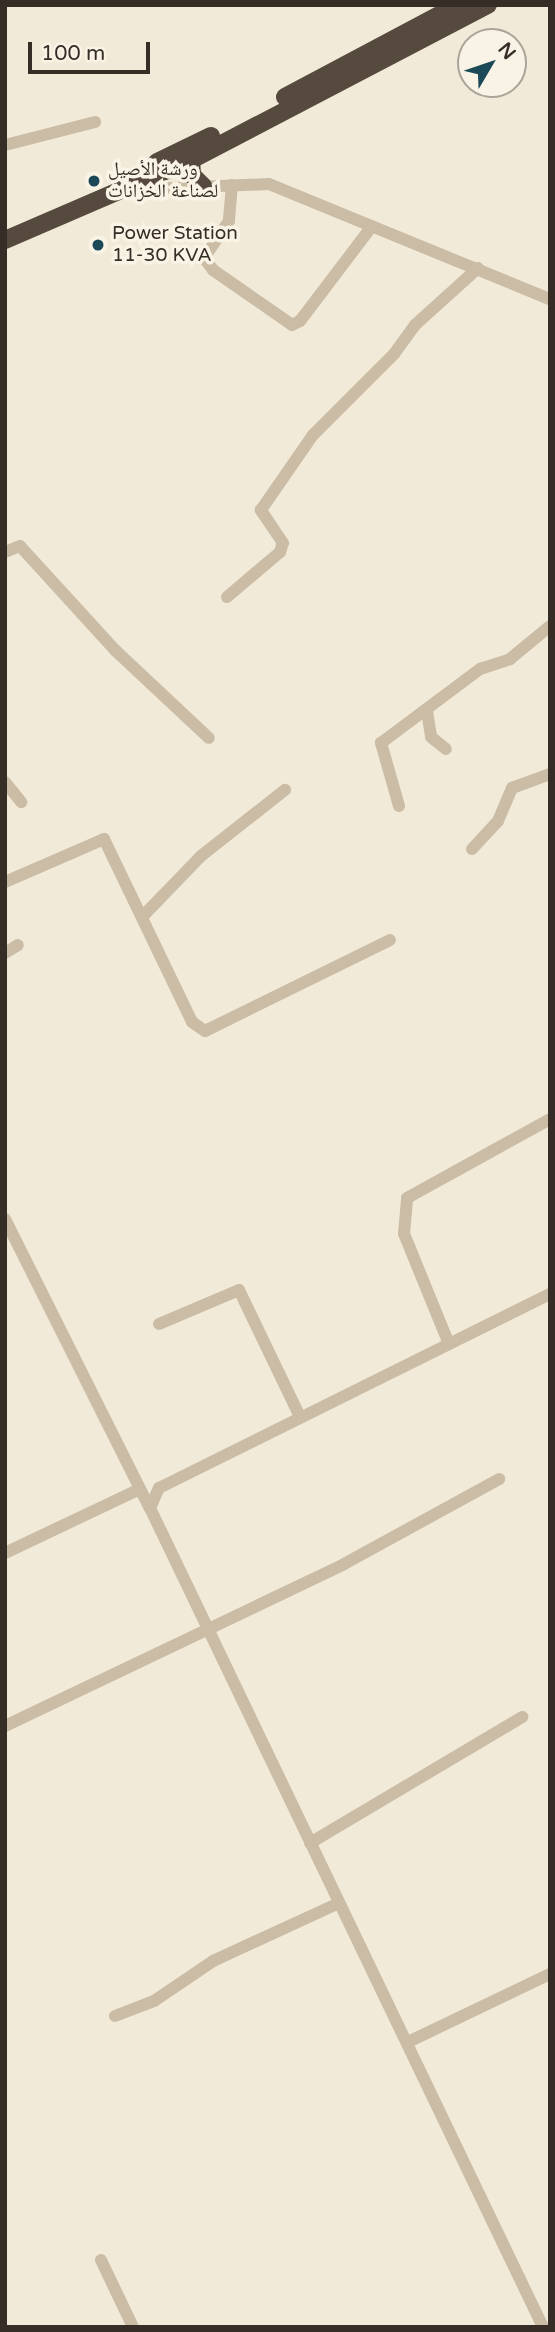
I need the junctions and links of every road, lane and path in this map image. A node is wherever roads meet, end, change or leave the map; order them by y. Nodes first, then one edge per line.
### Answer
1 (458, 5) edge
2 (488, 5) edge
3 (94, 122) dead end
4 (5, 145) edge
5 (191, 160) junction
6 (129, 182) junction
7 (232, 185) junction
8 (203, 186) junction
9 (372, 226) junction
10 (5, 228) edge
11 (5, 240) edge
12 (478, 268) junction
13 (550, 299) edge
14 (5, 552) edge
15 (227, 597) dead end
16 (550, 626) edge
17 (427, 711) junction
18 (209, 738) dead end
19 (446, 749) dead end
20 (550, 774) edge
21 (5, 782) edge
22 (285, 790) dead end
23 (21, 802) dead end
24 (399, 806) dead end
25 (472, 849) dead end
26 (5, 882) edge
27 (143, 916) junction
28 (390, 940) dead end
29 (18, 945) dead end
30 (5, 953) edge
31 (550, 1119) edge
32 (6, 1222) edge
33 (550, 1294) edge
34 (159, 1324) dead end
35 (449, 1344) junction
36 (300, 1417) junction
37 (499, 1479) dead end
38 (139, 1486) junction
39 (159, 1488) junction
40 (150, 1508) junction
41 (5, 1553) edge
42 (208, 1629) junction
43 (522, 1717) dead end
44 (5, 1726) edge
45 (310, 1843) junction
46 (339, 1903) junction
47 (550, 1974) edge
48 (116, 2016) dead end
49 (408, 2042) junction
50 (101, 2260) dead end
51 (133, 2327) edge
52 (543, 2327) edge

1 - 6 highway
2 - 5 highway
3 - 4 street
5 - 6 highway
5 - 8 highway
6 - 8 street
6 - 10 highway
6 - 11 highway
7 - 8 street
7 - 9 street
7 - 9 street
9 - 12 street
12 - 13 street
12 - 15 street
14 - 18 street
16 - 17 street
17 - 19 street
17 - 24 street
20 - 25 street
21 - 23 street
22 - 27 street
26 - 27 street
27 - 28 street
29 - 30 street
31 - 35 street
32 - 38 street
33 - 35 street
34 - 36 street
35 - 36 street
36 - 39 street
37 - 42 street
38 - 39 street
38 - 40 street
38 - 41 street
39 - 40 street
40 - 42 street
42 - 44 street
42 - 45 street
43 - 45 street
45 - 46 street
46 - 48 street
46 - 49 street
47 - 49 street
49 - 52 street
50 - 51 street

